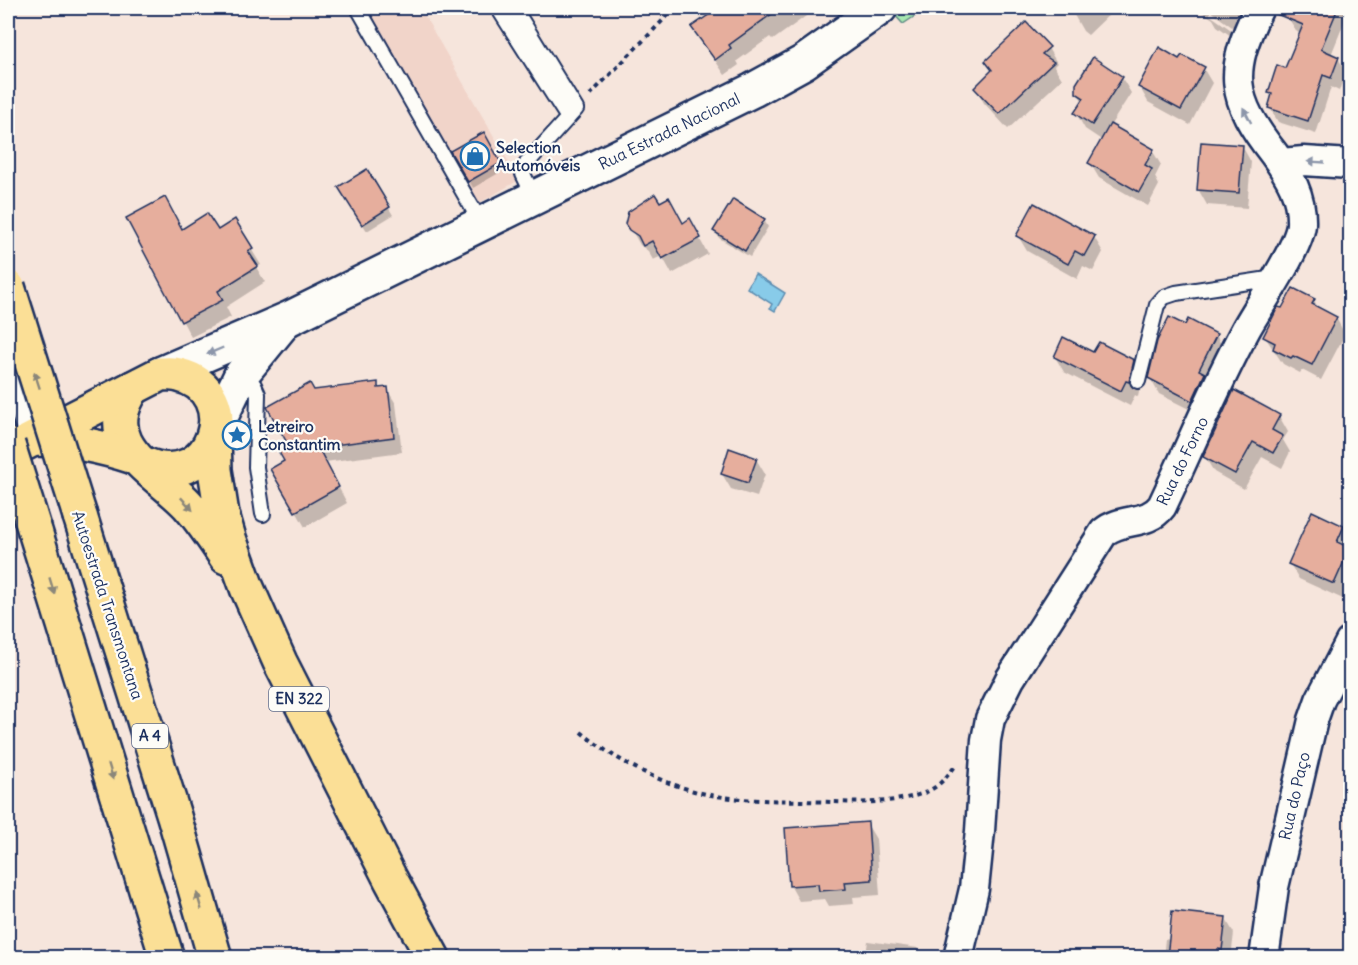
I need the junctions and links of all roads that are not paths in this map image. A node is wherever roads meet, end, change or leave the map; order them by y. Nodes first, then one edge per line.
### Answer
1 (358, 8) edge
2 (498, 8) edge
3 (514, 8) edge
4 (880, 8) edge
5 (1259, 8) edge
6 (572, 113) junction
7 (1281, 163) junction
8 (1350, 164) edge
9 (534, 197) junction
10 (481, 223) junction
11 (1276, 278) junction
12 (8, 287) edge
13 (288, 319) junction
14 (8, 358) edge
15 (241, 375) junction
16 (146, 381) junction
17 (1138, 381) dead end
18 (215, 432) junction
19 (16, 445) edge
20 (139, 461) junction
21 (263, 514) dead end
22 (247, 588) junction
23 (1350, 642) edge
24 (167, 957) edge
25 (215, 957) edge
26 (433, 957) edge
27 (958, 957) edge
28 (1264, 957) edge

1 - 10 lane
2 - 6 lane
3 - 6 lane
4 - 9 main road, Rua Estrada Nacional
7 -> 5 street, Rua do Forno
6 - 9 lane
8 -> 7 street
7 - 11 street, Rua do Forno
9 - 10 main road, Rua Estrada Nacional
10 - 13 main road, Rua Estrada Nacional
11 - 17 lane
11 - 27 street, Rua do Forno
25 -> 12 main road, Autoestrada Transmontana / A 4, bridge
13 - 15 main road
13 -> 16 main road, Rua Estrada Nacional
14 - 19 street
15 - 18 main road
15 - 21 lane
16 - 18 main road, EN 322
16 - 19 main road
16 - 20 main road, EN 322
18 - 20 main road, EN 322
18 - 22 main road, EN 322
19 - 20 main road, EN 322
19 -> 24 main road, bridge
20 -> 22 main road, EN 322
22 - 26 main road, EN 322
23 - 28 street, Rua do Paço

